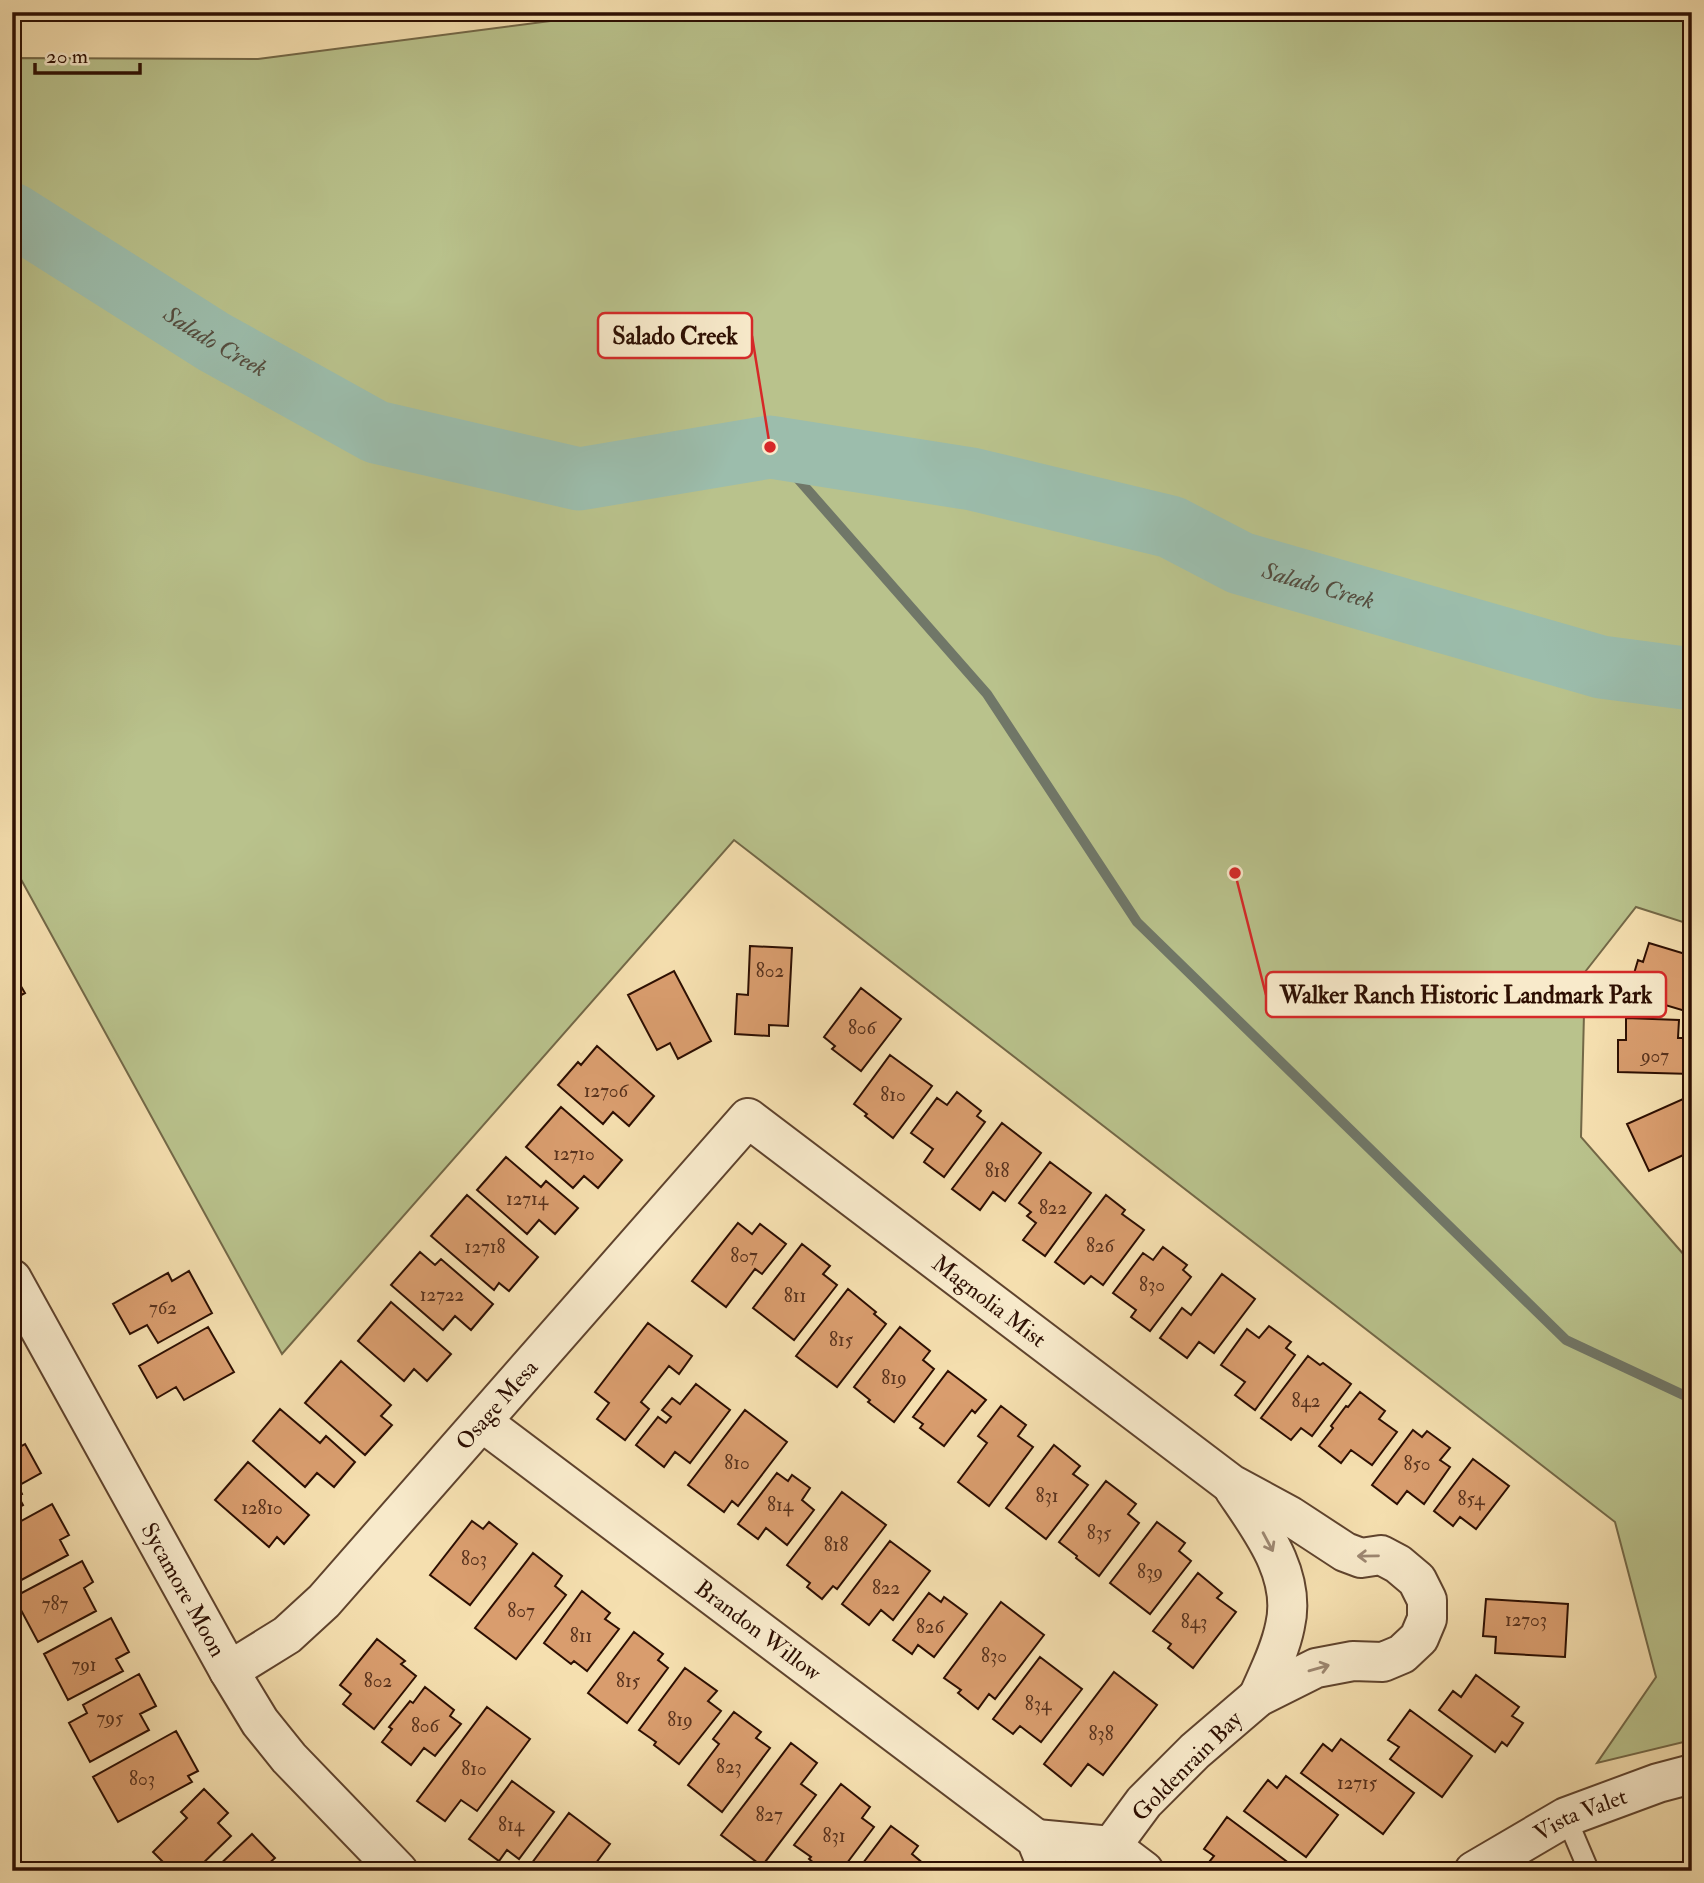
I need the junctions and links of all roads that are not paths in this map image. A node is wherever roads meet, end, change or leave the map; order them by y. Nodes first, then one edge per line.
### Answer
1 (748, 1118) joint
2 (12, 1279) edge
3 (482, 1422) junction
4 (1231, 1484) junction
5 (229, 1671) junction
6 (1258, 1697) junction
7 (1692, 1774) edge
8 (1566, 1817) junction
9 (1043, 1855) edge
10 (1102, 1858) edge
11 (398, 1871) edge
12 (1144, 1871) edge
13 (1474, 1871) edge
14 (1589, 1871) edge

1 - 3 street, Osage Mesa
1 - 4 street, Magnolia Mist
2 - 5 street, Sycamore Moon
3 - 5 street, Osage Mesa
3 - 9 street, Brandon Willow
4 -> 6 street, Magnolia Mist
6 -> 4 street, Magnolia Mist
5 - 11 street, Sycamore Moon
6 - 10 street, Goldenrain Bay
7 - 8 street, Vista Valet
8 - 13 street, Vista Valet
8 - 14 lane
9 - 10 street, Brandon Willow
10 - 12 street

